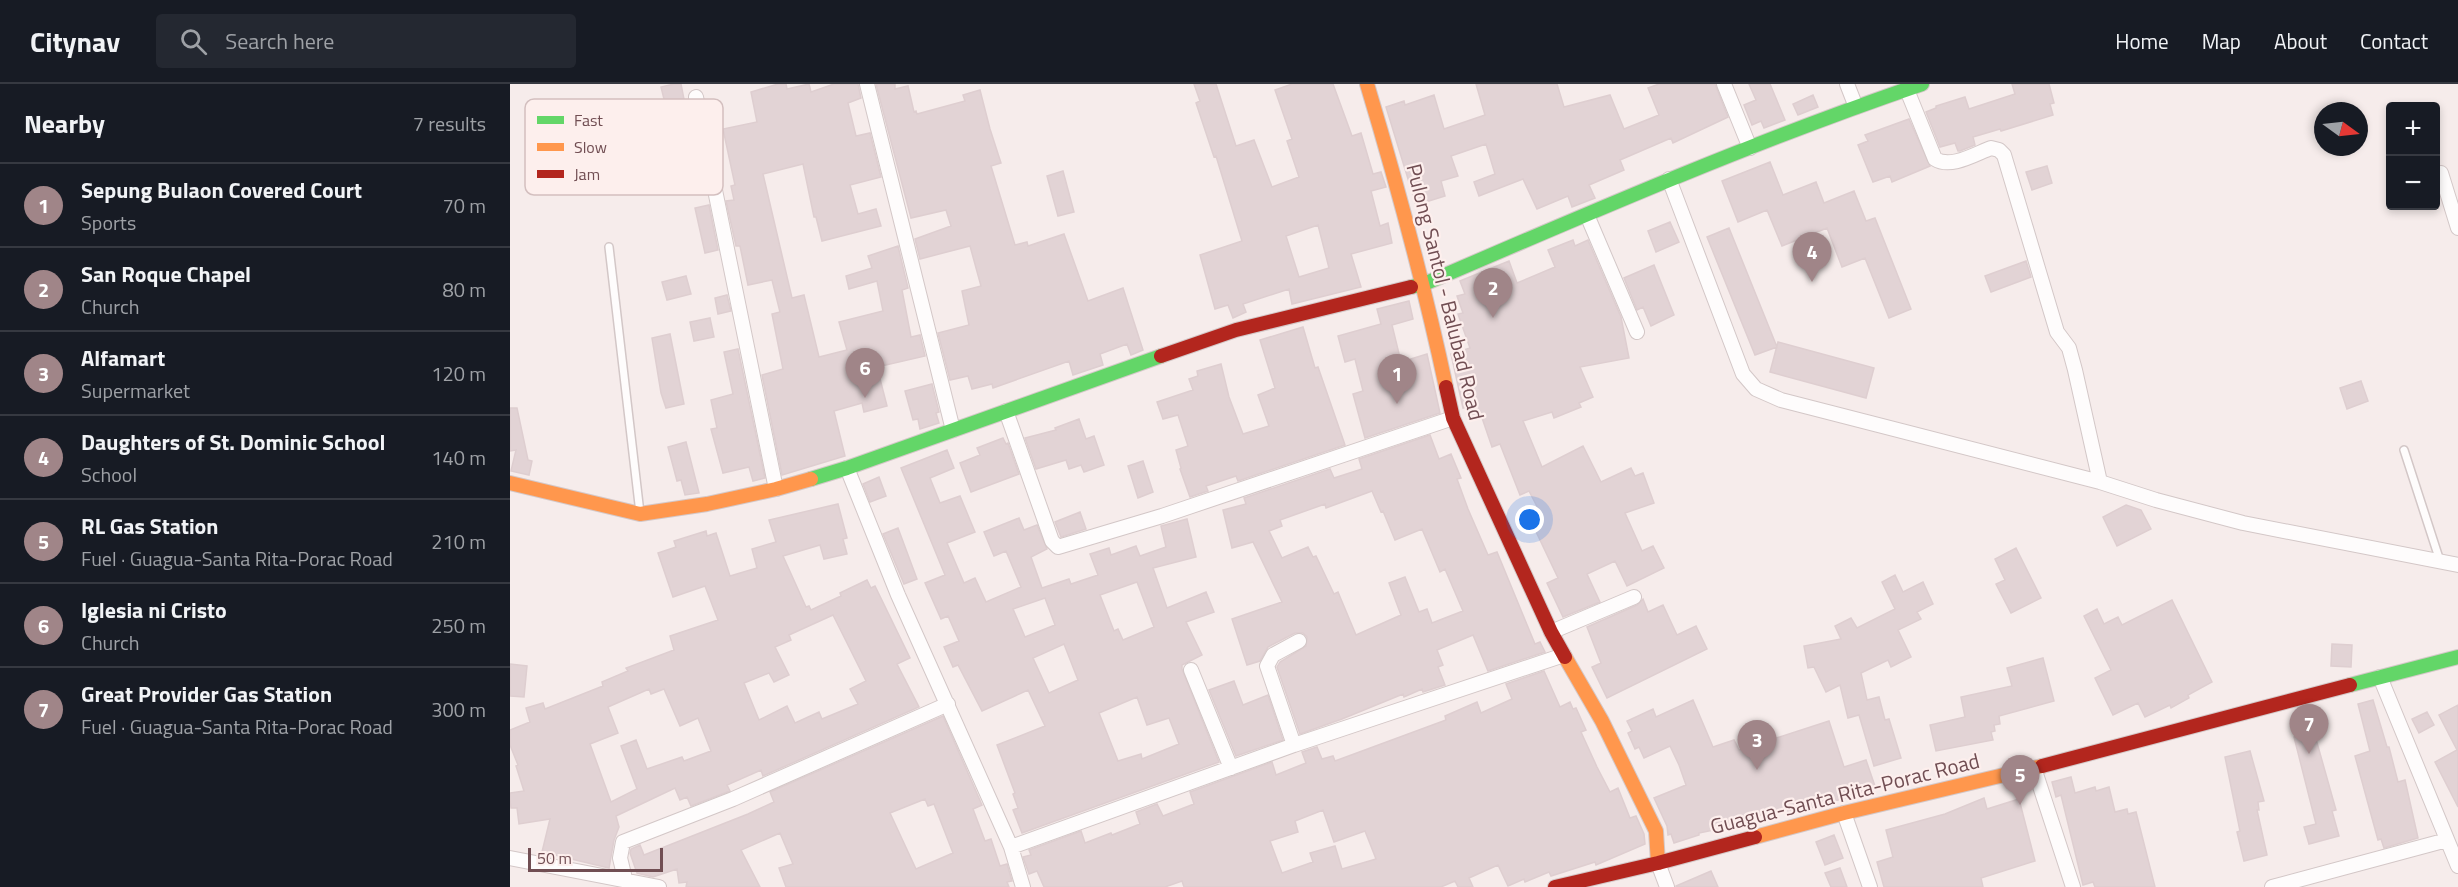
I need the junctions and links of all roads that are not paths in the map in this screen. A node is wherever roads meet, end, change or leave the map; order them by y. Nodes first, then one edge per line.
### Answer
1 (867, 84) edge
2 (1367, 84) edge
3 (1724, 84) edge
4 (1847, 84) edge
5 (1922, 84) edge
6 (1907, 90) junction
7 (1856, 107) junction
8 (1750, 148) junction
9 (2441, 173) dead end
10 (1669, 178) junction
11 (716, 195) edge
12 (1587, 215) junction
13 (2458, 228) edge
14 (609, 247) dead end
15 (1424, 284) junction
16 (1637, 332) dead end
17 (1006, 411) junction
18 (1453, 418) junction
19 (953, 430) junction
20 (2404, 450) dead end
21 (847, 468) junction
22 (2100, 482) junction
23 (510, 483) edge
24 (776, 489) junction
25 (640, 514) junction
26 (2440, 561) junction
27 (2458, 565) edge
28 (1634, 597) dead end
29 (1551, 632) junction
30 (1299, 641) dead end
31 (1564, 655) junction
32 (2458, 657) edge
33 (1191, 670) dead end
34 (2380, 676) junction
35 (948, 704) junction
36 (1293, 745) junction
37 (1230, 768) junction
38 (2034, 768) junction
39 (1844, 813) junction
40 (2447, 840) junction
41 (1011, 848) junction
42 (510, 858) edge
43 (1658, 863) junction
44 (2458, 866) edge
45 (626, 884) edge
46 (659, 887) edge
47 (1023, 887) edge
48 (1555, 887) edge
49 (1667, 887) edge
50 (1870, 887) edge
51 (2073, 887) edge
52 (2272, 887) edge

1 - 19 street
2 - 15 street, Pulong Santol - Balubad Road
3 - 8 street
4 - 7 street
5 - 6 street
6 - 7 street
6 - 22 street
7 - 8 street
8 - 10 street
9 - 13 street
10 - 12 street
10 - 22 street
11 - 24 street
12 - 15 street
12 - 16 street
14 - 25 lane
15 - 17 street
15 - 18 street, Pulong Santol - Balubad Road
17 - 18 street
17 - 19 street
18 - 29 street, Pulong Santol - Balubad Road
19 - 21 street
20 - 26 lane
21 - 24 street
21 - 35 street
22 - 26 street
23 - 25 street
24 - 25 street
26 - 27 street
28 - 29 street
29 - 31 street, Pulong Santol - Balubad Road
30 - 36 street
31 - 36 street
31 - 43 street, Pulong Santol - Balubad Road
32 - 34 street, Guagua-Santa Rita-Porac Road
33 - 37 street
34 - 38 street, Guagua-Santa Rita-Porac Road
34 - 40 street
35 - 41 street
35 - 45 street
36 - 37 street
37 - 41 street
38 - 39 street, Guagua-Santa Rita-Porac Road
38 - 51 street
39 - 43 street, Guagua-Santa Rita-Porac Road
39 - 50 street
40 - 44 street
40 - 52 street
41 - 47 street
42 - 45 street
43 - 48 street, Guagua-Santa Rita-Porac Road
43 - 49 street
45 - 46 street

